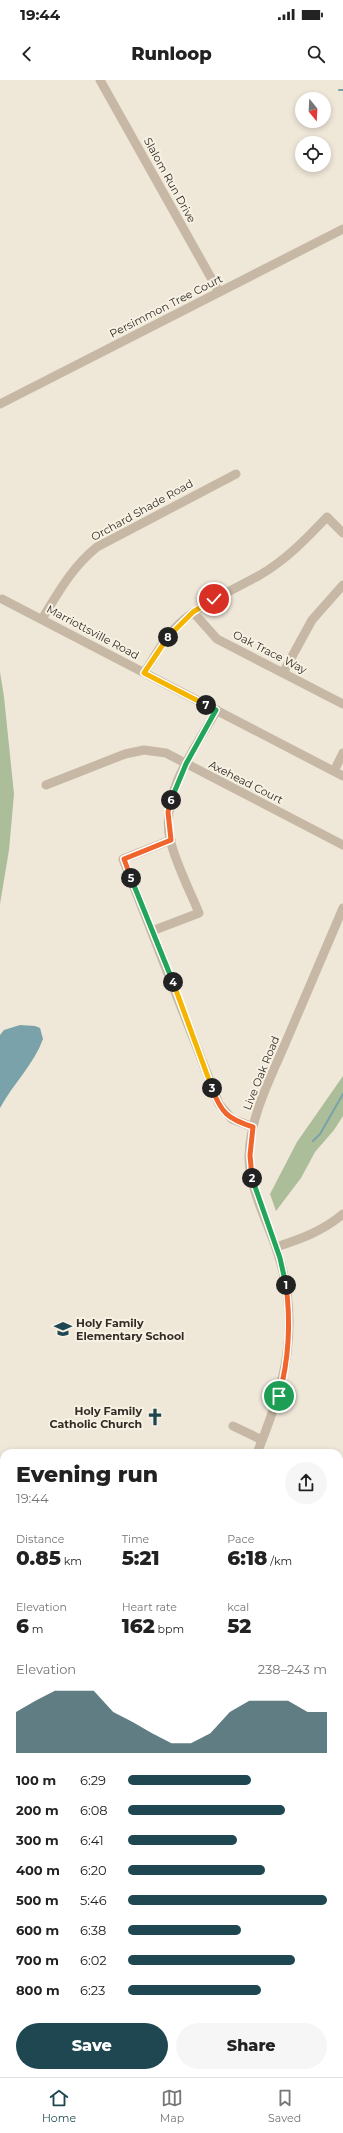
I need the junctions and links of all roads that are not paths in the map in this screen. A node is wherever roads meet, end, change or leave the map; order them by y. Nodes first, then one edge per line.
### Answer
1 (100, 80) edge
2 (343, 229) edge
3 (219, 292) junction
4 (0, 404) edge
5 (236, 474) dead end
6 (343, 533) edge
7 (343, 585) edge
8 (2, 599) dead end
9 (193, 612) junction
10 (42, 619) junction
11 (144, 673) junction
12 (283, 673) junction
13 (343, 704) edge
14 (216, 710) junction
15 (343, 753) edge
16 (186, 764) junction
17 (334, 771) junction
18 (343, 776) edge
19 (46, 785) dead end
20 (171, 840) junction
21 (343, 845) edge
22 (343, 908) edge
23 (152, 930) junction
24 (253, 1127) junction
25 (343, 1214) edge
26 (276, 1247) junction
27 (233, 1426) dead end
28 (262, 1440) junction
29 (258, 1449) edge
30 (0, 1542) edge
31 (0, 1551) edge

1 - 3 street, Slalom Run Drive
2 - 3 street, Persimmon Tree Court
3 - 4 street, Persimmon Tree Court
5 - 10 street, Orchard Shade Road
6 - 9 street
7 - 12 street
8 - 10 street, Marriottsville Road
9 - 11 street
9 - 12 street, Oak Trace Way
10 - 11 street, Marriottsville Road
11 - 14 street, Marriottsville Road
12 - 13 street, Oak Trace Way
14 - 16 street
14 - 17 street, Marriottsville Road
15 - 17 street
16 - 19 street, Axehead Court
16 - 20 street
16 - 21 street, Axehead Court
17 - 18 street, Marriottsville Road
20 - 23 street
20 - 23 street
22 - 24 street, Live Oak Road
23 - 24 street
24 - 26 street, Live Oak Road
25 - 26 street
26 - 28 street, Live Oak Road
27 - 28 street
28 - 29 street, Live Oak Road
30 - 31 street

